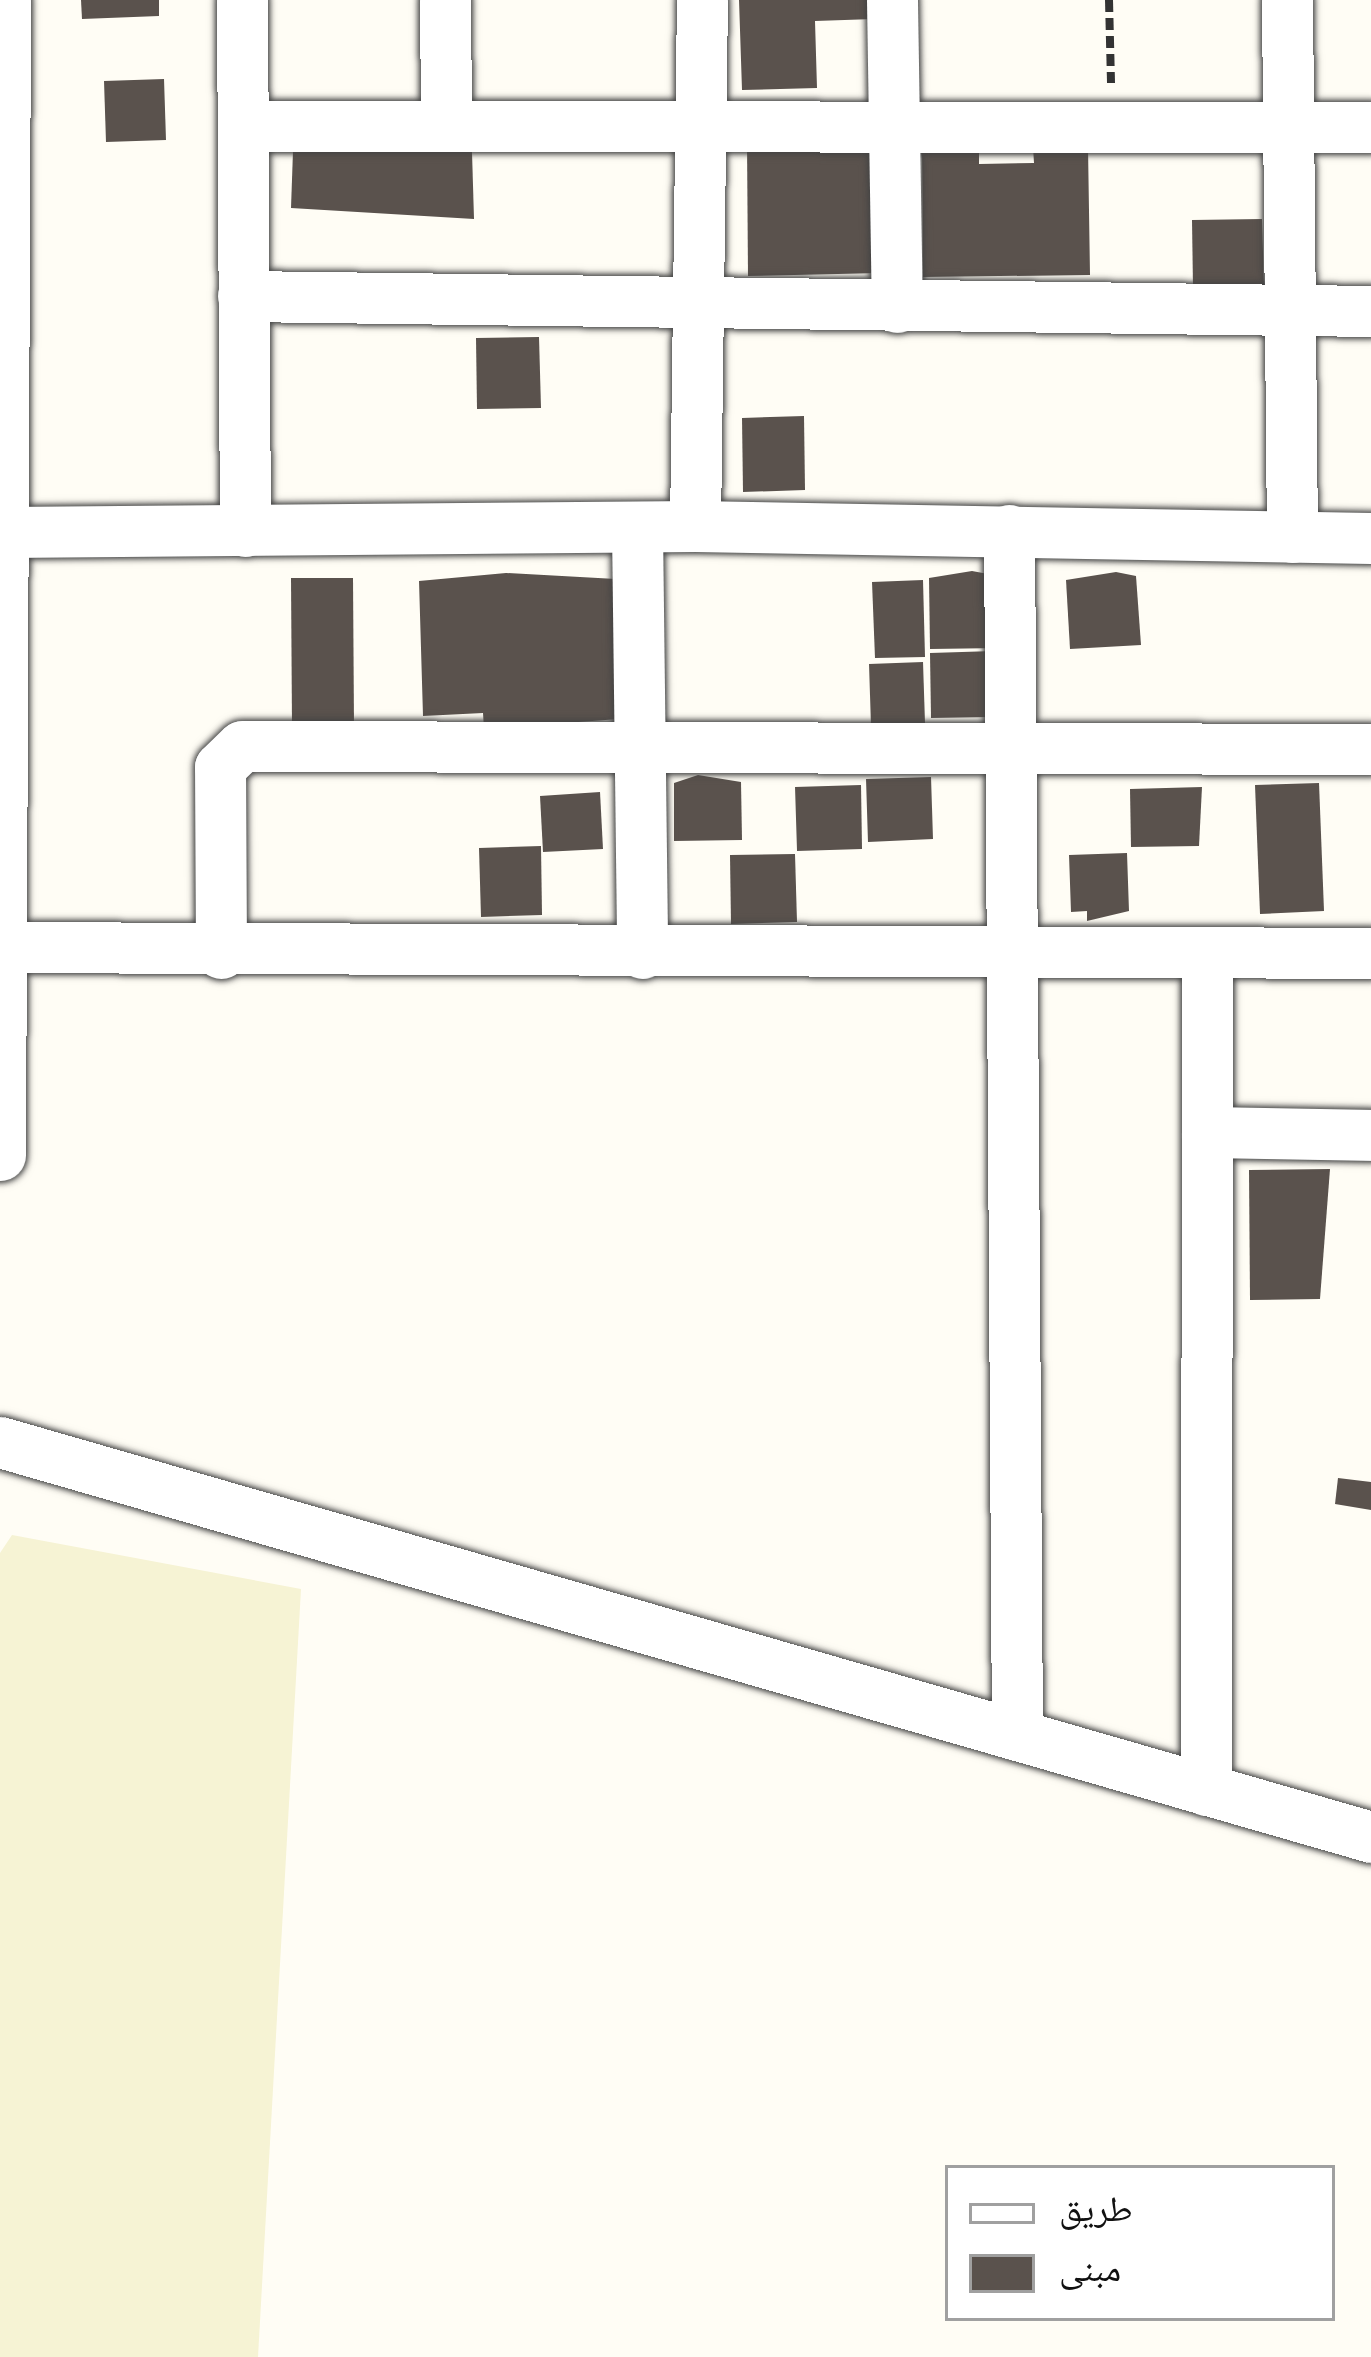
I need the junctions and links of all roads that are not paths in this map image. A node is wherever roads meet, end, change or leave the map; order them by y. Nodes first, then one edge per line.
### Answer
1 (5, 0) edge
2 (242, 0) edge
3 (445, 0) edge
4 (702, 0) edge
5 (892, 0) edge
6 (1287, 0) edge
7 (446, 125) junction
8 (243, 126) junction
9 (892, 126) junction
10 (1287, 126) junction
11 (1371, 127) edge
12 (703, 129) junction
13 (243, 296) junction
14 (703, 306) junction
15 (897, 307) junction
16 (1290, 310) junction
17 (1371, 311) edge
18 (695, 526) junction
19 (637, 527) junction
20 (1009, 530) junction
21 (244, 531) junction
22 (6, 532) junction
23 (1292, 537) junction
24 (1371, 538) edge
25 (640, 746) junction
26 (1015, 747) junction
27 (1371, 749) edge
28 (3, 947) edge
29 (220, 952) junction
30 (642, 953) junction
31 (1018, 953) junction
32 (1371, 953) edge
33 (1207, 954) junction
34 (1208, 1132) junction
35 (1371, 1135) edge
36 (0, 1155) edge
37 (0, 1442) edge
38 (1016, 1735) junction
39 (1205, 1790) junction
40 (1371, 1837) edge

1 - 22 street
2 - 8 street
3 - 7 street
4 - 12 street
5 - 9 street
6 - 10 street
7 - 8 street
7 - 12 street
8 - 13 street
9 - 10 street
9 - 12 street
9 - 15 street
10 - 11 street
10 - 16 street
12 - 14 street
13 - 14 street
13 - 21 street
14 - 15 street
14 - 18 street
15 - 16 street
16 - 17 street
16 - 23 street
18 - 19 street
18 - 20 street
19 - 21 street
19 - 25 street
20 - 23 street
20 - 26 street
21 - 22 street
22 - 28 street
23 - 24 street
25 - 26 street
25 - 29 street
25 - 30 street
26 - 27 street
26 - 31 street
28 - 29 street
28 - 36 street
29 - 30 street
30 - 31 street
31 - 33 street
31 - 38 street
32 - 33 street
33 - 34 street
34 - 35 street
34 - 39 street
37 - 38 street
38 - 39 street
39 - 40 street

